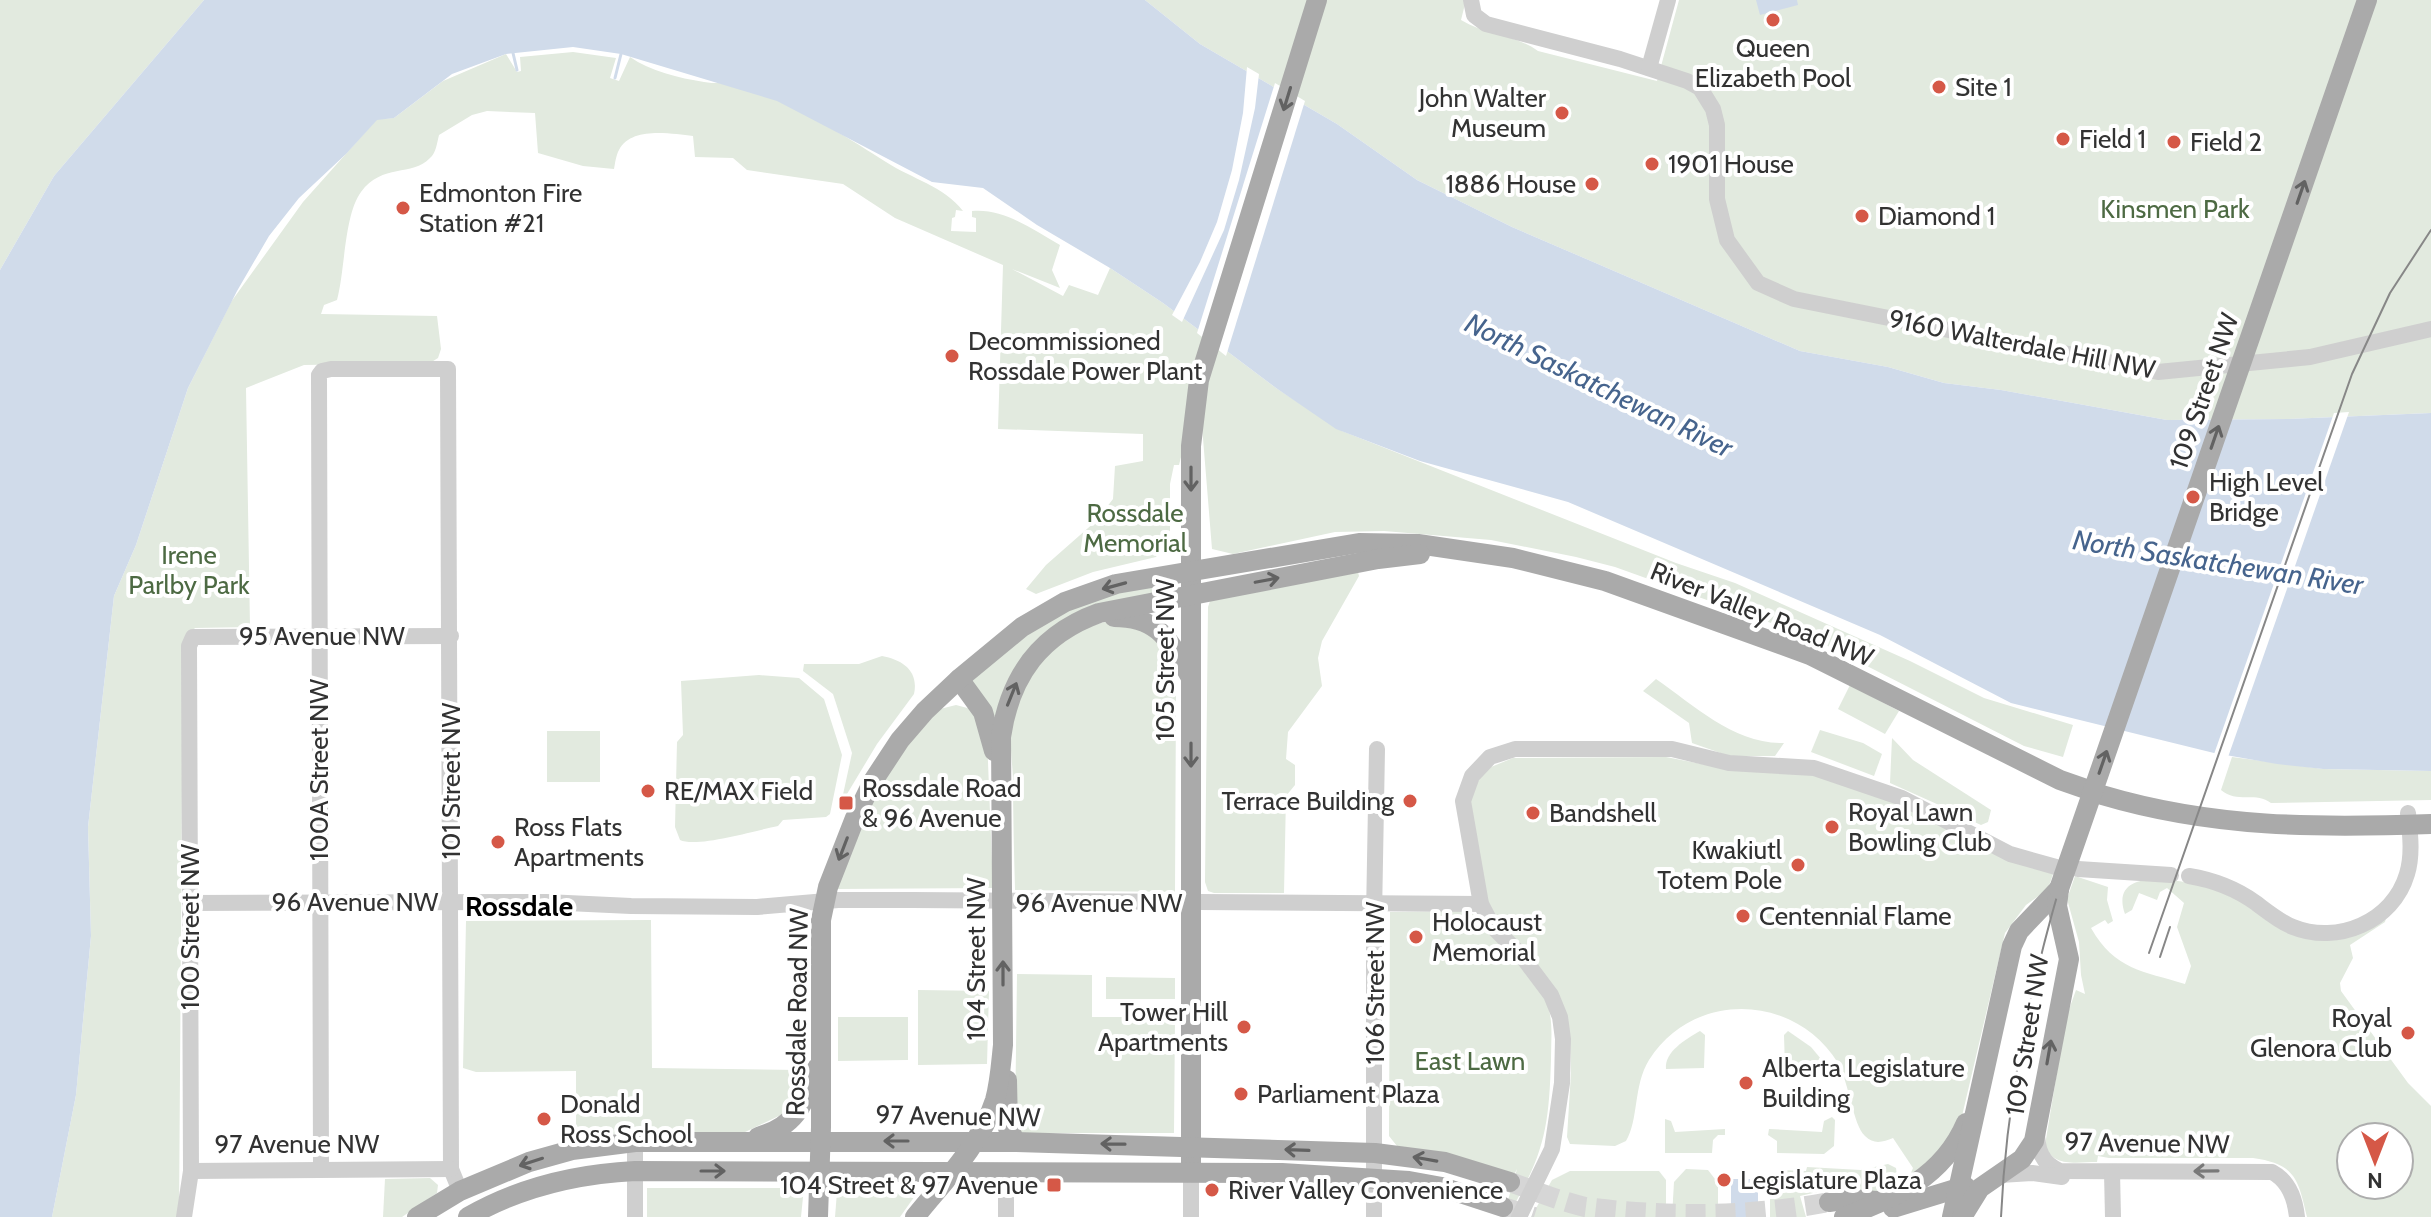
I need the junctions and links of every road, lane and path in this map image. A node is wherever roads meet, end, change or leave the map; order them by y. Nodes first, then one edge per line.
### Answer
1 (1317, 0) edge
2 (1471, 0) edge
3 (1668, 0) edge
4 (2367, 0) edge
5 (1649, 68) junction
6 (2431, 329) edge
7 (322, 371) joint
8 (1452, 551) junction
9 (1191, 571) junction
10 (1190, 595) junction
11 (1086, 618) junction
12 (320, 636) junction
13 (451, 636) junction
14 (193, 637) joint
15 (1191, 677) junction
16 (959, 679) junction
17 (979, 706) junction
18 (925, 711) junction
19 (1377, 749) dead end
20 (1000, 770) junction
21 (2431, 812) edge
22 (2408, 819) junction
23 (2431, 824) edge
24 (2056, 867) dead end
25 (2078, 869) dead end
26 (2171, 875) dead end
27 (2189, 876) dead end
28 (2059, 889) junction
29 (319, 902) junction
30 (451, 902) junction
31 (1002, 902) junction
32 (190, 903) junction
33 (824, 903) junction
34 (1375, 903) junction
35 (1190, 904) junction
36 (1481, 904) junction
37 (1003, 1045) junction
38 (822, 1057) junction
39 (1980, 1089) junction
40 (2037, 1130) junction
41 (747, 1140) junction
42 (820, 1140) junction
43 (635, 1142) junction
44 (1016, 1142) junction
45 (972, 1143) junction
46 (1191, 1146) junction
47 (1375, 1153) junction
48 (321, 1169) junction
49 (451, 1169) junction
50 (820, 1170) junction
51 (953, 1170) junction
52 (191, 1171) junction
53 (635, 1171) junction
54 (1006, 1171) junction
55 (1191, 1171) junction
56 (2000, 1175) junction
57 (2112, 1175) junction
58 (1375, 1178) junction
59 (1510, 1182) tunnel mouth
60 (1957, 1189) junction
61 (460, 1191) junction
62 (1896, 1209) edge
63 (1836, 1210) tunnel mouth
64 (1511, 1212) edge
65 (184, 1217) edge
66 (417, 1217) edge
67 (468, 1217) edge
68 (635, 1217) edge
69 (818, 1217) edge
70 (915, 1217) edge
71 (1006, 1217) edge
72 (1191, 1217) edge
73 (1374, 1217) edge
74 (1851, 1217) edge
75 (1952, 1217) edge
76 (1962, 1217) edge
77 (2113, 1217) edge
78 (2297, 1217) edge

1 -> 9 main road, 105 Street NW
2 - 5 street
3 - 5 street
28 -> 4 main road, 109 Street NW, bridge
5 - 6 street, 9160 Walterdale Hill NW
7 - 12 street, 100A Street NW
7 - 13 street, 101 Street NW
8 - 9 main road, River Valley Road NW
10 -> 8 main road, River Valley Road NW
8 - 22 main road, River Valley Road NW
9 - 10 main road, 105 Street NW
9 -> 16 main road, Rossdale Road NW
10 - 11 main road
10 - 15 main road, 105 Street NW
11 - 15 main road
20 -> 11 main road
12 - 13 street, 95 Avenue NW
12 - 14 street, 95 Avenue NW
12 - 29 street, 100A Street NW
13 - 30 street, 101 Street NW
14 - 32 street, 100 Street NW
15 -> 35 main road, 105 Street NW
16 - 17 main road
16 - 18 main road, Rossdale Road NW
17 - 18 main road
17 - 20 main road
18 -> 33 main road, Rossdale Road NW
19 - 34 street, 106 Street NW
20 - 31 main road, 104 Street NW
21 - 22 main road, River Valley Road NW
22 - 23 main road, River Valley Road NW
22 - 27 street
24 - 36 street
25 - 26 street
28 - 39 main road, 109 Street NW
40 -> 28 main road, 109 Street NW
29 - 30 street, 96 Avenue NW
29 - 32 street, 96 Avenue NW
29 - 48 street, 100A Street NW
30 - 33 street, 96 Avenue NW
30 - 49 street, 101 Street NW
31 - 33 street, 96 Avenue NW
31 - 35 street, 96 Avenue NW
37 -> 31 main road, 104 Street NW
32 - 52 street, 100 Street NW
33 - 38 main road, Rossdale Road NW
34 - 35 street, 96 Avenue NW
34 - 36 street, 96 Avenue NW
34 - 47 street, 106 Street NW
35 - 46 main road, 105 Street NW
36 - 64 street
37 - 44 main road
37 - 45 main road, 104 Street NW
38 - 41 main road
38 - 42 main road, Rossdale Road NW
39 - 60 main road, 109 Street NW
39 - 62 main road
40 - 56 main road, 109 Street NW
40 - 57 street, 97 Avenue NW
41 - 42 main road, 97 Avenue NW
41 - 43 main road, 97 Avenue NW
45 -> 42 main road, 97 Avenue NW
42 - 50 main road, Rossdale Road NW
43 - 53 street
43 -> 61 main road, 97 Avenue NW
44 - 45 main road, 97 Avenue NW
46 -> 44 main road, 97 Avenue NW
45 - 51 main road, 104 Street NW
47 -> 46 main road, 97 Avenue NW
46 - 55 main road, 105 Street NW
47 - 58 street, 106 Street NW
59 -> 47 main road, 97 Avenue NW
48 - 49 street, 97 Avenue NW
48 - 52 street, 97 Avenue NW
49 - 61 street, 101 Street NW
50 - 51 main road, 97 Avenue NW
53 -> 50 main road, 97 Avenue NW
50 - 69 main road, Rossdale Road NW
51 - 54 main road, 97 Avenue NW
51 - 70 main road, 104 Street NW
52 - 65 street, 100 Street NW
53 - 67 main road, 97 Avenue NW
53 - 68 street
54 - 55 main road, 97 Avenue NW
54 - 71 street
55 - 58 main road, 97 Avenue NW
55 - 72 street, 105 Street NW
56 - 57 street, 97 Avenue NW
56 - 60 main road, 97 Avenue NW
56 - 76 main road, 109 Street NW
57 - 77 street
78 -> 57 street, 97 Avenue NW
58 - 64 main road, 97 Avenue NW
58 - 73 street, 106 Street NW
60 - 62 main road, 97 Avenue NW
60 - 75 main road, 109 Street NW
61 - 66 main road, 97 Avenue NW
62 - 63 main road, 97 Avenue NW
62 - 74 main road, 97 Avenue NW

